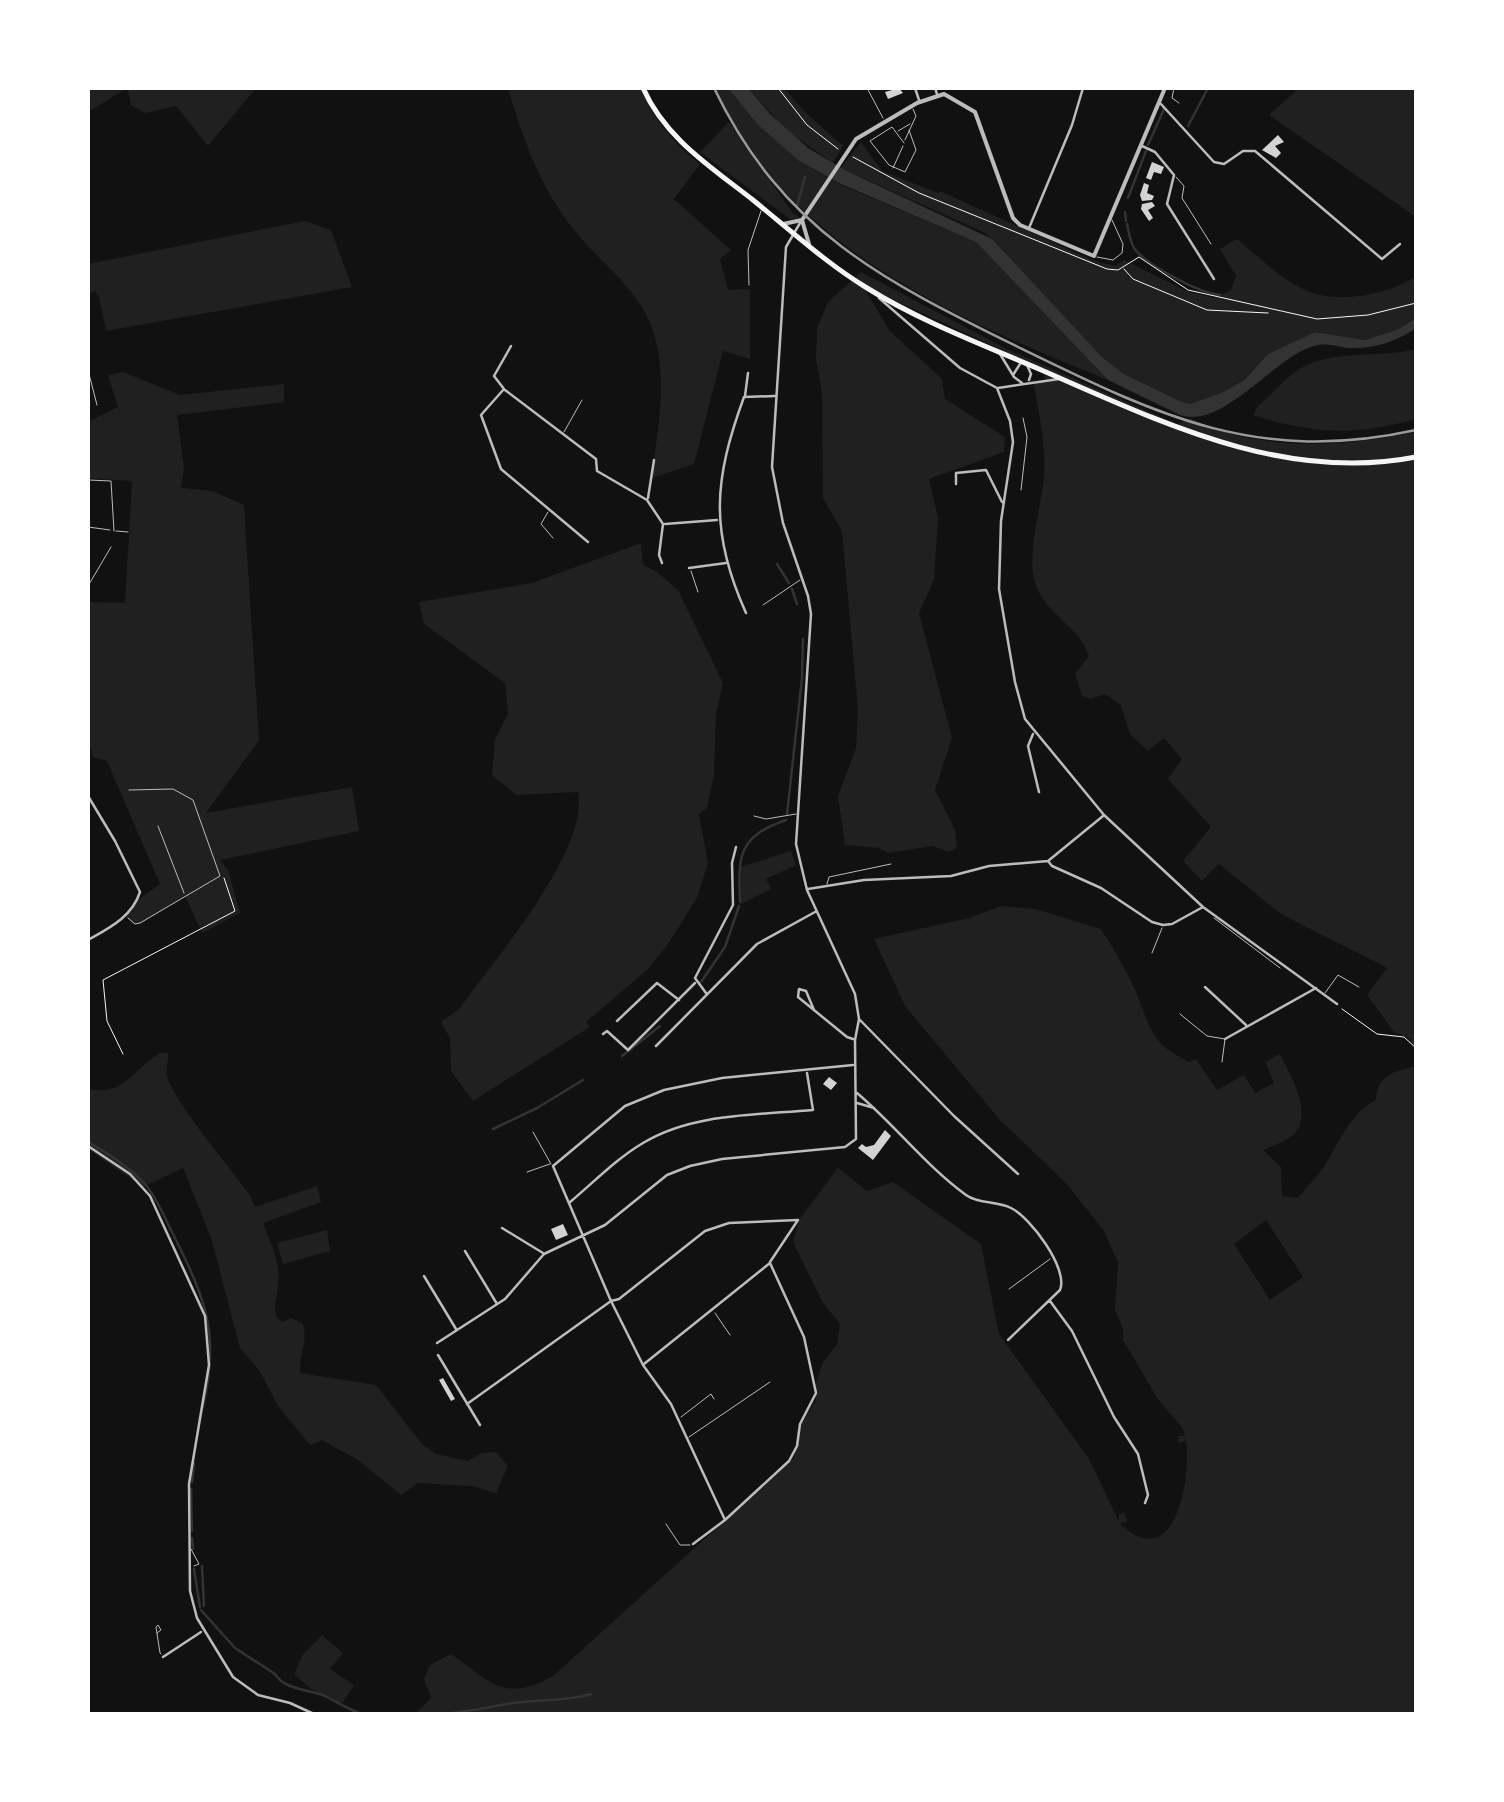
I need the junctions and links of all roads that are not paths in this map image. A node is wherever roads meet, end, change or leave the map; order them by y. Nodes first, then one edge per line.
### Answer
1 (643, 88) edge
2 (867, 88) edge
3 (903, 88) edge
4 (914, 88) edge
5 (1084, 88) edge
6 (1166, 88) edge
7 (1174, 88) edge
8 (936, 91) edge
9 (920, 102) junction
10 (1159, 102) junction
11 (1180, 103) dead end
12 (911, 106) junction
13 (885, 121) junction
14 (912, 123) junction
15 (909, 130) junction
16 (896, 132) junction
17 (904, 144) junction
18 (1141, 146) junction
19 (894, 168) junction
20 (1174, 174) junction
21 (762, 208) junction
22 (1110, 218) junction
23 (802, 220) junction
24 (782, 224) junction
25 (1029, 229) junction
26 (794, 233) junction
27 (787, 242) junction
28 (1211, 244) dead end
29 (1400, 244) dead end
30 (810, 246) junction
31 (1094, 256) junction
32 (1214, 278) dead end
33 (749, 285) dead end
34 (871, 291) junction
35 (511, 346) dead end
36 (996, 350) junction
37 (1025, 363) junction
38 (88, 370) edge
39 (748, 373) dead end
40 (1014, 376) junction
41 (1062, 379) junction
42 (1023, 383) junction
43 (1011, 385) junction
44 (997, 388) junction
45 (504, 389) junction
46 (744, 396) junction
47 (776, 396) junction
48 (582, 400) dead end
49 (96, 404) dead end
50 (1023, 418) dead end
51 (562, 434) junction
52 (1416, 457) edge
53 (654, 460) dead end
54 (88, 480) edge
55 (956, 484) dead end
56 (1022, 490) dead end
57 (648, 500) junction
58 (1003, 504) junction
59 (550, 509) junction
60 (718, 520) junction
61 (663, 524) junction
62 (88, 527) edge
63 (114, 530) junction
64 (128, 532) dead end
65 (553, 538) dead end
66 (588, 542) dead end
67 (111, 546) dead end
68 (662, 563) dead end
69 (728, 563) junction
70 (690, 568) joint
71 (803, 578) junction
72 (88, 586) edge
73 (698, 592) dead end
74 (763, 605) dead end
75 (746, 613) dead end
76 (1034, 732) junction
77 (129, 790) dead end
78 (1039, 792) dead end
79 (88, 796) edge
80 (796, 814) junction
81 (1104, 815) junction
82 (754, 816) dead end
83 (158, 826) dead end
84 (736, 846) dead end
85 (1048, 861) junction
86 (890, 864) dead end
87 (827, 884) junction
88 (807, 890) junction
89 (186, 896) junction
90 (1203, 906) junction
91 (816, 911) junction
92 (126, 915) junction
93 (1214, 915) junction
94 (1163, 925) junction
95 (88, 940) edge
96 (1152, 952) dead end
97 (1280, 968) dead end
98 (696, 982) junction
99 (1205, 986) dead end
100 (1359, 987) dead end
101 (1318, 988) junction
102 (707, 994) junction
103 (1325, 994) junction
104 (679, 1000) junction
105 (1337, 1004) road end
106 (814, 1010) dead end
107 (1180, 1014) dead end
108 (859, 1020) junction
109 (617, 1021) dead end
110 (1247, 1026) junction
111 (603, 1034) dead end
112 (1225, 1039) junction
113 (855, 1040) junction
114 (656, 1046) dead end
115 (1222, 1062) dead end
116 (855, 1065) junction
117 (807, 1070) junction
118 (856, 1092) junction
119 (856, 1102) junction
120 (875, 1108) junction
121 (534, 1132) dead end
122 (88, 1146) edge
123 (553, 1166) junction
124 (528, 1172) dead end
125 (1018, 1174) dead end
126 (568, 1204) junction
127 (502, 1228) dead end
128 (582, 1238) junction
129 (465, 1251) dead end
130 (544, 1254) junction
131 (1053, 1257) junction
132 (770, 1263) junction
133 (424, 1276) dead end
134 (1009, 1289) dead end
135 (1050, 1300) junction
136 (610, 1301) junction
137 (498, 1305) junction
138 (713, 1310) junction
139 (457, 1330) junction
140 (730, 1335) dead end
141 (1008, 1340) dead end
142 (437, 1343) dead end
143 (438, 1355) dead end
144 (643, 1365) junction
145 (770, 1382) dead end
146 (714, 1399) dead end
147 (467, 1404) junction
148 (678, 1418) junction
149 (480, 1426) dead end
150 (686, 1439) junction
151 (1145, 1503) dead end
152 (724, 1520) junction
153 (666, 1524) dead end
154 (693, 1544) joint
155 (190, 1546) junction
156 (190, 1568) junction
157 (202, 1631) junction
158 (157, 1633) dead end
159 (162, 1656) joint
160 (314, 1714) edge

1 - 21 main road
2 - 13 lane
3 - 4 lane
4 - 9 street
5 - 25 street
6 - 10 street
7 - 11 lane
8 - 9 street
8 - 25 street
9 - 12 street
10 - 18 street
10 - 29 street
12 - 13 street
12 - 14 lane
13 - 23 street
14 - 15 lane
14 - 16 lane
15 - 17 lane
15 - 19 lane
16 - 17 lane
16 - 19 lane
17 - 19 lane
18 - 20 street
18 - 22 street
20 - 28 lane
20 - 32 street
21 - 24 main road
21 - 33 lane
22 - 31 street
22 - 31 lane
23 - 24 street
23 - 26 street
23 - 30 street
24 - 26 main road
24 - 27 street
25 - 31 street
26 - 27 street
26 - 30 main road
27 - 47 street
30 - 34 main road
34 - 36 main road
34 - 44 street
35 - 45 street
36 - 37 main road
36 - 40 street
37 - 40 street
37 - 41 main road
37 - 42 street
38 - 49 lane
39 - 46 street
40 - 42 street
40 - 43 street
41 - 42 street
41 - 52 main road
42 - 43 street
43 - 44 street
44 - 58 street
45 - 51 street
45 - 59 street
46 - 47 street
46 - 60 street
47 - 71 street
48 - 51 lane
50 - 56 lane
51 - 57 street
53 - 57 street
54 - 63 lane
55 - 58 street
57 - 61 street
58 - 76 street
59 - 65 lane
59 - 66 street
60 - 61 street
60 - 69 street
61 - 68 street
62 - 63 lane
63 - 64 lane
67 - 72 lane
69 - 70 street
69 - 75 street
70 - 73 lane
71 - 74 lane
71 - 80 street
76 - 78 street
76 - 81 street
77 - 89 lane
79 - 92 street
80 - 82 lane
80 - 88 street
81 - 85 street
81 - 90 street
83 - 89 lane
84 - 98 street
85 - 87 street
85 - 94 street
86 - 87 lane
87 - 88 street
88 - 91 street
89 - 92 lane
90 - 93 street
90 - 94 street
91 - 102 street
91 - 108 street
92 - 95 street
93 - 97 lane
93 - 101 street
94 - 96 lane
98 - 102 street
98 - 104 street
99 - 110 street
100 - 103 lane
101 - 103 street
101 - 110 street
102 - 114 street
103 - 105 street
104 - 109 street
104 - 111 street
106 - 113 street
107 - 112 lane
108 - 113 street
108 - 125 street
110 - 112 street
112 - 115 lane
113 - 116 street
116 - 117 street
116 - 118 street
117 - 123 street
117 - 126 street
118 - 119 street
118 - 120 street
119 - 120 street
119 - 128 street
120 - 131 street
121 - 123 lane
122 - 155 street
123 - 124 lane
123 - 126 street
126 - 128 street
127 - 130 street
128 - 130 street
128 - 136 street
129 - 137 street
130 - 137 street
131 - 134 lane
131 - 135 street
132 - 136 street
132 - 138 street
132 - 152 street
133 - 139 street
135 - 141 street
135 - 151 street
136 - 144 street
136 - 147 street
137 - 139 street
138 - 140 lane
138 - 144 street
139 - 142 street
143 - 147 street
144 - 148 street
145 - 150 lane
146 - 148 lane
147 - 149 street
148 - 150 street
150 - 152 street
152 - 154 street
153 - 154 lane
155 - 156 street
155 - 156 lane
156 - 157 street
157 - 159 street
157 - 160 street
158 - 159 lane

